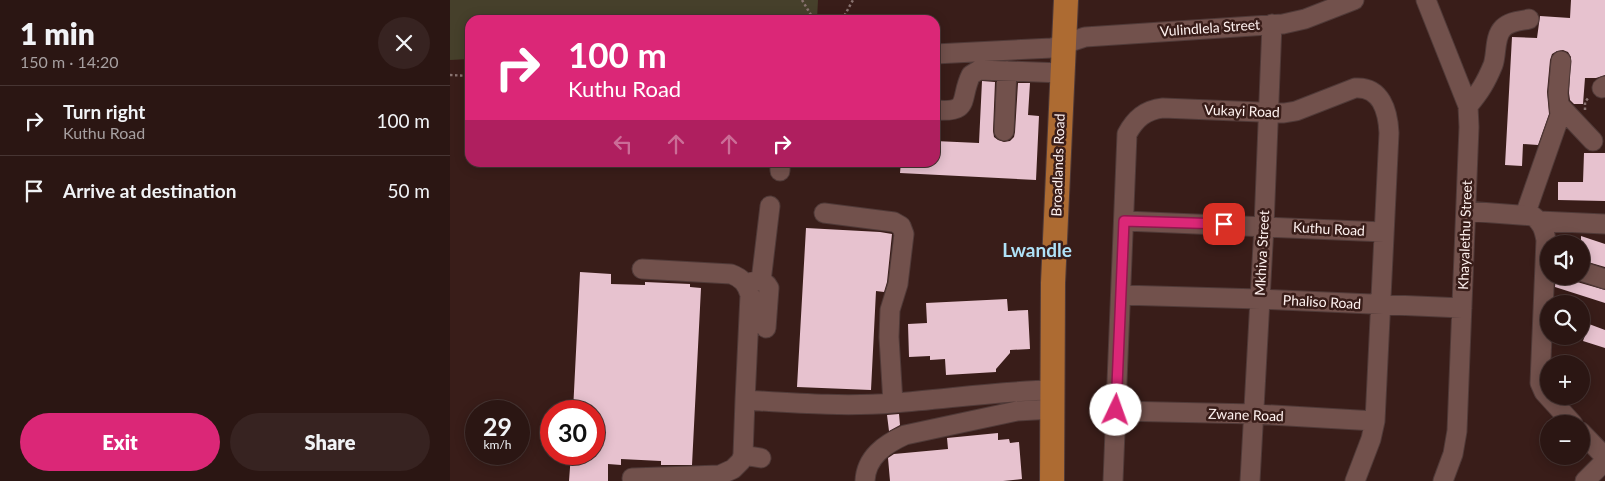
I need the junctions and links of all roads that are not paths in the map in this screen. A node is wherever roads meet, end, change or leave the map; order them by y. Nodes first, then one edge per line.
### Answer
1 (1066, 0) edge
2 (1354, 0) edge
3 (1426, 0) edge
4 (1529, 19) dead end
5 (1272, 24) junction
6 (1064, 43) junction
7 (940, 54) edge
8 (1561, 61) dead end
9 (1007, 71) junction
10 (1062, 73) junction
11 (1468, 106) junction
12 (1560, 106) junction
13 (940, 110) edge
14 (1268, 112) junction
15 (1004, 132) dead end
16 (1593, 141) dead end
17 (770, 206) dead end
18 (1466, 211) junction
19 (824, 213) dead end
20 (1532, 218) junction
21 (1124, 221) junction
22 (1605, 224) edge
23 (1264, 226) junction
24 (1384, 232) junction
25 (1545, 235) edge
26 (642, 269) dead end
27 (1590, 273) edge
28 (1605, 279) edge
29 (753, 282) junction
30 (1546, 285) edge
31 (1122, 295) junction
32 (1260, 299) junction
33 (1381, 305) junction
34 (1462, 308) junction
35 (766, 328) dead end
36 (745, 400) junction
37 (1053, 400) junction
38 (893, 403) junction
39 (1116, 410) junction
40 (1255, 414) junction
41 (1565, 415) edge
42 (1375, 421) junction
43 (1590, 441) edge
44 (743, 455) junction
45 (1605, 457) edge
46 (761, 458) dead end
47 (1605, 461) edge
48 (632, 478) dead end
49 (1449, 479) edge
50 (866, 481) edge
51 (1052, 481) edge
52 (1113, 481) edge
53 (1250, 481) edge
54 (1355, 481) edge
55 (1585, 481) edge

1 - 6 main road, Broadlands Road
2 - 5 street, Vulindlela Street
3 - 11 street, Khayalethu Street
4 - 11 street
5 - 6 street, Vulindlela Street
5 - 14 street, Mkhiva Street
6 - 7 street, Vulindlela Street
6 - 10 main road, Broadlands Road
8 - 12 street
9 - 10 street
9 - 13 street
9 - 15 street
10 - 37 main road, Broadlands Road
11 - 18 street, Khayalethu Street
12 - 16 street
12 - 20 street
14 - 21 street, Vukayi Road
14 - 23 street, Mkhiva Street
14 - 24 street, Vukayi Road
17 - 29 street
18 - 20 street
18 - 34 street, Khayalethu Street
19 - 38 street
20 - 22 street
20 - 25 street
21 - 23 street, Kuthu Road
21 - 31 street, Vukayi Road
23 - 24 street, Kuthu Road
23 - 32 street, Mkhiva Street
24 - 33 street, Vukayi Road
26 - 29 street
27 - 28 street
29 - 35 street
29 - 36 street
30 - 41 street
31 - 32 street, Phaliso Road
31 - 39 street, Vukayi Road
32 - 33 street, Phaliso Road
32 - 40 street, Mkhiva Street
33 - 34 street, Phaliso Road
33 - 42 street, Vukayi Road
34 - 49 street, Khayalethu Street
36 - 38 street
36 - 44 street
37 - 38 street
37 - 50 street
37 - 51 main road, Broadlands Road
39 - 40 street, Zwane Road
39 - 52 street, Vukayi Road
40 - 42 street, Zwane Road
40 - 53 street, Mkhiva Street
42 - 54 street, Vukayi Road
43 - 45 street
44 - 46 street
44 - 48 street
47 - 55 street

